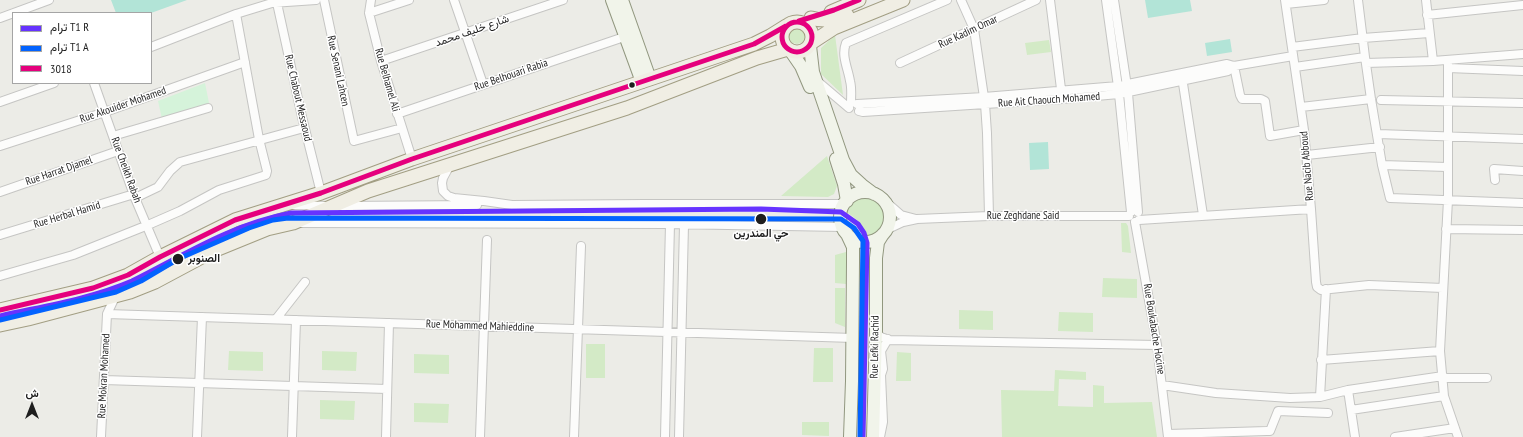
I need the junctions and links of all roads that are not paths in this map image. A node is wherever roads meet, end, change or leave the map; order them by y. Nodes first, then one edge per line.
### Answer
1 (49, 0) edge
2 (316, 0) edge
3 (324, 0) edge
4 (371, 0) edge
5 (409, 0) edge
6 (454, 0) edge
7 (563, 0) edge
8 (612, 0) edge
9 (622, 0) edge
10 (859, 0) edge
11 (882, 0) edge
12 (904, 0) edge
13 (947, 0) edge
14 (962, 0) edge
15 (1036, 0) edge
16 (1050, 0) edge
17 (1106, 0) edge
18 (1114, 0) edge
19 (1324, 0) edge
20 (1358, 0) edge
21 (1426, 0) edge
22 (1286, 2) edge
23 (277, 3) junction
24 (1523, 5) edge
25 (16, 12) edge
26 (369, 13) junction
27 (12, 14) edge
28 (236, 14) junction
29 (1427, 15) junction
30 (0, 18) edge
31 (805, 20) junction
32 (786, 26) junction
33 (974, 29) junction
34 (467, 33) junction
35 (1429, 33) junction
36 (624, 37) junction
37 (1363, 38) junction
38 (762, 40) junction
39 (811, 44) junction
40 (152, 47) edge
41 (789, 49) junction
42 (1293, 52) junction
43 (769, 54) junction
44 (1523, 54) edge
45 (1365, 60) junction
46 (381, 61) junction
47 (245, 62) junction
48 (1433, 62) junction
49 (900, 63) dead end
50 (1448, 65) junction
51 (1234, 66) junction
52 (1295, 67) junction
53 (1523, 71) edge
54 (1182, 77) junction
55 (815, 78) junction
56 (646, 81) junction
57 (51, 84) edge
58 (94, 84) edge
59 (484, 84) junction
60 (1123, 90) junction
61 (1062, 95) junction
62 (1372, 99) junction
63 (1381, 100) dead end
64 (984, 101) junction
65 (0, 102) edge
66 (1447, 102) junction
67 (1523, 103) edge
68 (854, 106) junction
69 (1301, 107) junction
70 (208, 108) dead end
71 (105, 112) junction
72 (397, 114) junction
73 (304, 128) junction
74 (402, 128) junction
75 (1304, 130) junction
76 (1378, 134) junction
77 (1447, 135) junction
78 (113, 136) junction
79 (259, 139) junction
80 (1523, 139) edge
81 (0, 146) edge
82 (1380, 147) junction
83 (445, 148) junction
84 (118, 151) junction
85 (1307, 155) junction
86 (412, 158) junction
87 (450, 165) junction
88 (1382, 165) junction
89 (1447, 167) junction
90 (1523, 171) edge
91 (1495, 180) dead end
92 (0, 192) edge
93 (321, 193) junction
94 (874, 194) junction
95 (135, 196) junction
96 (1448, 200) junction
97 (885, 201) junction
98 (845, 202) junction
99 (1523, 203) edge
100 (512, 205) junction
101 (282, 206) junction
102 (337, 206) junction
103 (1311, 209) junction
104 (1203, 215) junction
105 (989, 216) junction
106 (1134, 217) junction
107 (917, 219) junction
108 (293, 223) junction
109 (670, 224) junction
110 (148, 225) junction
111 (684, 225) junction
112 (844, 229) junction
113 (1446, 229) junction
114 (1523, 230) edge
115 (885, 232) junction
116 (0, 235) edge
117 (487, 240) dead end
118 (581, 246) dead end
119 (160, 257) junction
120 (0, 276) edge
121 (305, 282) dead end
122 (1443, 288) junction
123 (1326, 290) junction
124 (115, 297) junction
125 (93, 302) junction
126 (0, 310) edge
127 (107, 314) junction
128 (202, 317) junction
129 (276, 320) junction
130 (296, 320) junction
131 (389, 323) junction
132 (0, 325) edge
133 (484, 326) junction
134 (578, 329) junction
135 (667, 332) junction
136 (876, 332) junction
137 (682, 333) junction
138 (853, 338) junction
139 (888, 339) junction
140 (1158, 345) junction
141 (879, 350) junction
142 (1440, 351) junction
143 (1321, 360) junction
144 (1443, 377) junction
145 (1487, 378) dead end
146 (104, 380) junction
147 (199, 383) junction
148 (1162, 385) junction
149 (293, 386) junction
150 (387, 389) junction
151 (1348, 390) junction
152 (1444, 396) junction
153 (1320, 397) junction
154 (1351, 410) junction
155 (1328, 413) dead end
156 (1455, 428) junction
157 (1168, 436) edge
158 (101, 437) edge
159 (197, 437) edge
160 (292, 437) edge
161 (386, 437) edge
162 (480, 437) edge
163 (574, 437) edge
164 (664, 437) edge
165 (679, 437) edge
166 (850, 437) edge
167 (873, 437) edge
168 (880, 437) edge
169 (1355, 437) edge
170 (1395, 437) edge
171 (1458, 437) edge

1 - 25 street
2 - 23 street
3 - 74 street, Rue Senani Lahcen
4 - 26 street, Rue Belhamel Ali
5 - 26 street
6 - 34 street
7 - 34 street, شارع خليف محمد
8 - 36 main road
9 - 56 main road
10 - 31 main road
11 - 31 main road
12 - 39 main road
13 - 68 street
14 - 33 street
15 - 33 street, Rue Kadim Omar
16 - 61 street
17 - 60 street
18 - 60 street
19 - 22 street
20 - 37 street
21 - 29 street
22 - 42 street, Rue Nacib Abboud
23 - 28 street
23 - 73 street, Rue Chabout Messaoud
24 - 29 street
26 - 46 street, Rue Belhamel Ali
27 - 30 street
28 - 40 street
28 - 47 street
29 - 35 street
31 - 32 main road
31 - 39 main road
32 - 38 main road
32 - 41 main road
33 - 49 street, Rue Kadim Omar
33 - 64 street
34 - 46 street, شارع خليف محمد
34 - 59 street
35 - 37 street, Rue Ait Chaouch Mohamed
35 - 48 street
36 - 56 main road
36 - 59 street, Rue Belhouari Rabia
37 - 42 street, Rue Ait Chaouch Mohamed
37 - 45 street
38 - 43 main road
38 - 56 main road
39 - 41 main road
39 - 55 main road
41 - 43 main road
41 - 98 main road
42 - 51 street, Rue Ait Chaouch Mohamed
42 - 52 street, Rue Nacib Abboud
43 - 87 main road
44 - 50 street
45 - 48 street
45 - 52 street
45 - 62 street
46 - 72 street, Rue Belhamel Ali
47 - 71 street, Rue Akouider Mohamed
47 - 79 street
48 - 50 street
50 - 53 street
50 - 66 street
51 - 54 street, Rue Ait Chaouch Mohamed
51 - 75 street
52 - 69 street, Rue Nacib Abboud
54 - 60 street, Rue Ait Chaouch Mohamed
54 - 104 street
55 - 68 street
55 - 94 main road
56 - 83 main road
57 - 65 street
58 - 71 street, Rue Cheikh Rabah
59 - 72 street, Rue Belhouari Rabia
60 - 61 street, Rue Ait Chaouch Mohamed
60 - 106 street, Rue Boukabache Hocine
61 - 64 street, Rue Ait Chaouch Mohamed
62 - 69 street
62 - 76 street
63 - 66 street
64 - 68 street, Rue Ait Chaouch Mohamed
64 - 105 street
66 - 67 street
66 - 77 street
69 - 75 street, Rue Nacib Abboud
70 - 78 street
71 - 78 street, Rue Cheikh Rabah
71 - 81 street, Rue Akouider Mohamed
72 - 74 street, Rue Belhamel Ali
73 - 79 street, Rue Herbal Hamid
73 - 93 street, Rue Chabout Messaoud
74 - 86 street, Rue Belhamel Ali
75 - 85 street, Rue Nacib Abboud
76 - 77 street
76 - 82 street
77 - 80 street
77 - 89 street
78 - 84 street, Rue Cheikh Rabah
79 - 95 street, Rue Herbal Hamid
79 - 110 street
82 - 85 street
82 - 88 street
83 - 86 main road
83 - 87 main road
84 - 92 street, Rue Harrat Djamel
84 - 95 street, Rue Cheikh Rabah
85 - 103 street, Rue Nacib Abboud
86 - 93 main road
87 - 100 street
87 - 102 main road
88 - 89 street
88 - 96 street
89 - 96 street
90 - 91 street
93 - 101 main road
94 - 97 main road
94 - 98 main road
95 - 110 street, Rue Cheikh Rabah
95 - 116 street, Rue Herbal Hamid
96 - 99 street
96 - 113 street
97 - 107 street
97 - 115 main road
98 - 100 street
98 - 112 main road
100 - 102 street
101 - 102 street
101 - 119 main road
102 - 108 main road
103 - 104 street, Rue Nacib Abboud
103 - 123 street
104 - 106 street, Rue Nacib Abboud
105 - 106 street, Rue Zeghdane Said
105 - 107 street, Rue Zeghdane Said
106 - 140 street, Rue Boukabache Hocine
107 - 115 street
108 - 109 street
108 - 124 main road
109 - 111 street
109 - 135 street
110 - 119 street, Rue Cheikh Rabah
110 - 120 street
111 - 112 street
111 - 137 street
112 - 115 main road
112 - 138 main road
113 - 114 street
113 - 122 street
115 - 136 main road, Rue Lefki Rachid
117 - 133 street
118 - 134 street
119 - 126 main road
121 - 129 street
122 - 123 street
122 - 142 street
123 - 143 street
124 - 125 main road
124 - 127 street
125 - 127 street
125 - 132 main road
127 - 128 street, Rue Mohammed Mahieddine
127 - 146 street, Rue Mokran Mohamed
128 - 129 street, Rue Mohammed Mahieddine
128 - 147 street
129 - 130 street, Rue Mohammed Mahieddine
130 - 131 street, Rue Mohammed Mahieddine
130 - 149 street
131 - 133 street, Rue Mohammed Mahieddine
131 - 150 street
133 - 134 street, Rue Mohammed Mahieddine
133 - 162 street
134 - 135 street, Rue Mohammed Mahieddine
134 - 163 street
135 - 137 street, Rue Mohammed Mahieddine
135 - 164 street
136 - 139 street
136 - 141 main road, Rue Lefki Rachid
137 - 138 street, Rue Mohammed Mahieddine
137 - 165 street
138 - 166 main road
139 - 140 street
139 - 141 street
140 - 148 street, Rue Boukabache Hocine
141 - 167 main road, Rue Lefki Rachid
141 - 168 street
142 - 143 street
142 - 144 street
143 - 153 street
144 - 145 street
144 - 151 street
144 - 152 street
146 - 147 street
146 - 158 street, Rue Mokran Mohamed
147 - 149 street
147 - 159 street
148 - 153 street
148 - 157 street, Rue Boukabache Hocine
149 - 150 street
149 - 160 street
150 - 161 street
151 - 153 street
151 - 154 street
152 - 154 street
152 - 156 street
154 - 169 street
155 - 157 street
156 - 170 street
156 - 171 street

